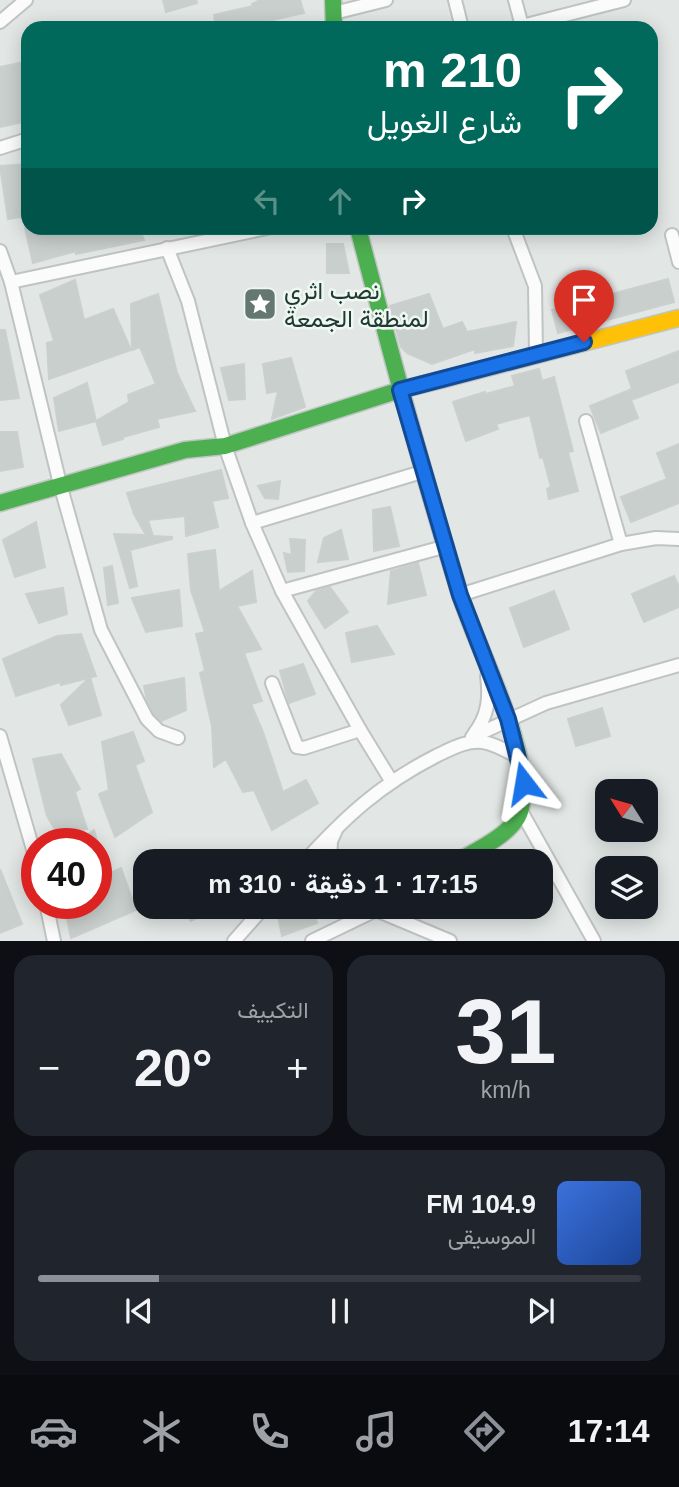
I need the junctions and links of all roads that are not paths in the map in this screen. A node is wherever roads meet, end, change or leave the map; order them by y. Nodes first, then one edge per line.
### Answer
1 (26, 0) edge
2 (386, 0) edge
3 (455, 0) edge
4 (515, 0) edge
5 (624, 0) edge
6 (334, 14) edge
7 (460, 21) edge
8 (517, 21) edge
9 (542, 21) edge
10 (0, 22) edge
11 (21, 141) edge
12 (0, 148) edge
13 (232, 235) edge
14 (360, 235) edge
15 (516, 235) edge
16 (672, 235) dead end
17 (167, 248) junction
18 (0, 251) edge
19 (679, 262) edge
20 (11, 282) junction
21 (679, 318) edge
22 (536, 354) junction
23 (400, 390) junction
24 (586, 421) dead end
25 (225, 446) junction
26 (425, 471) junction
27 (60, 484) junction
28 (0, 503) edge
29 (251, 523) junction
30 (679, 540) edge
31 (621, 544) junction
32 (447, 546) junction
33 (282, 591) junction
34 (460, 595) junction
35 (487, 663) junction
36 (679, 665) edge
37 (271, 683) dead end
38 (508, 719) junction
39 (360, 730) junction
40 (0, 736) edge
41 (178, 738) dead end
42 (467, 741) junction
43 (518, 757) junction
44 (392, 782) junction
45 (521, 811) junction
46 (339, 823) junction
47 (27, 828) edge
48 (316, 849) edge
49 (331, 849) edge
50 (477, 849) edge
51 (49, 919) edge
52 (253, 919) edge
53 (354, 919) edge
54 (400, 919) edge
55 (54, 941) edge
56 (234, 941) edge
57 (312, 941) edge
58 (450, 941) edge
59 (594, 941) edge

1 - 10 street
2 - 6 street
3 - 7 street
4 - 8 street
5 - 9 street
11 - 12 street
13 - 17 street
14 - 23 street
15 - 22 street
16 - 19 street
17 - 20 street
17 - 25 street
18 - 20 street
20 - 27 street
21 - 22 street
22 - 23 street
23 - 25 street
23 - 26 street
24 - 31 street
25 - 27 street
25 - 29 street
26 - 29 street
26 - 32 street
27 - 28 street
27 - 41 street
29 - 33 street
30 - 31 street
31 - 34 street
32 - 33 street
32 - 34 street
33 - 39 street
34 - 35 street
35 - 38 street
35 - 42 street
36 - 38 street
37 - 39 street
38 - 42 street
38 - 43 street
39 - 44 street
40 - 47 street
42 - 43 street
42 - 44 street
43 - 45 street
44 - 46 street
45 - 50 street
45 - 59 street
46 - 48 street
46 - 49 street
51 - 55 street
52 - 56 street
53 - 57 street
54 - 58 street

